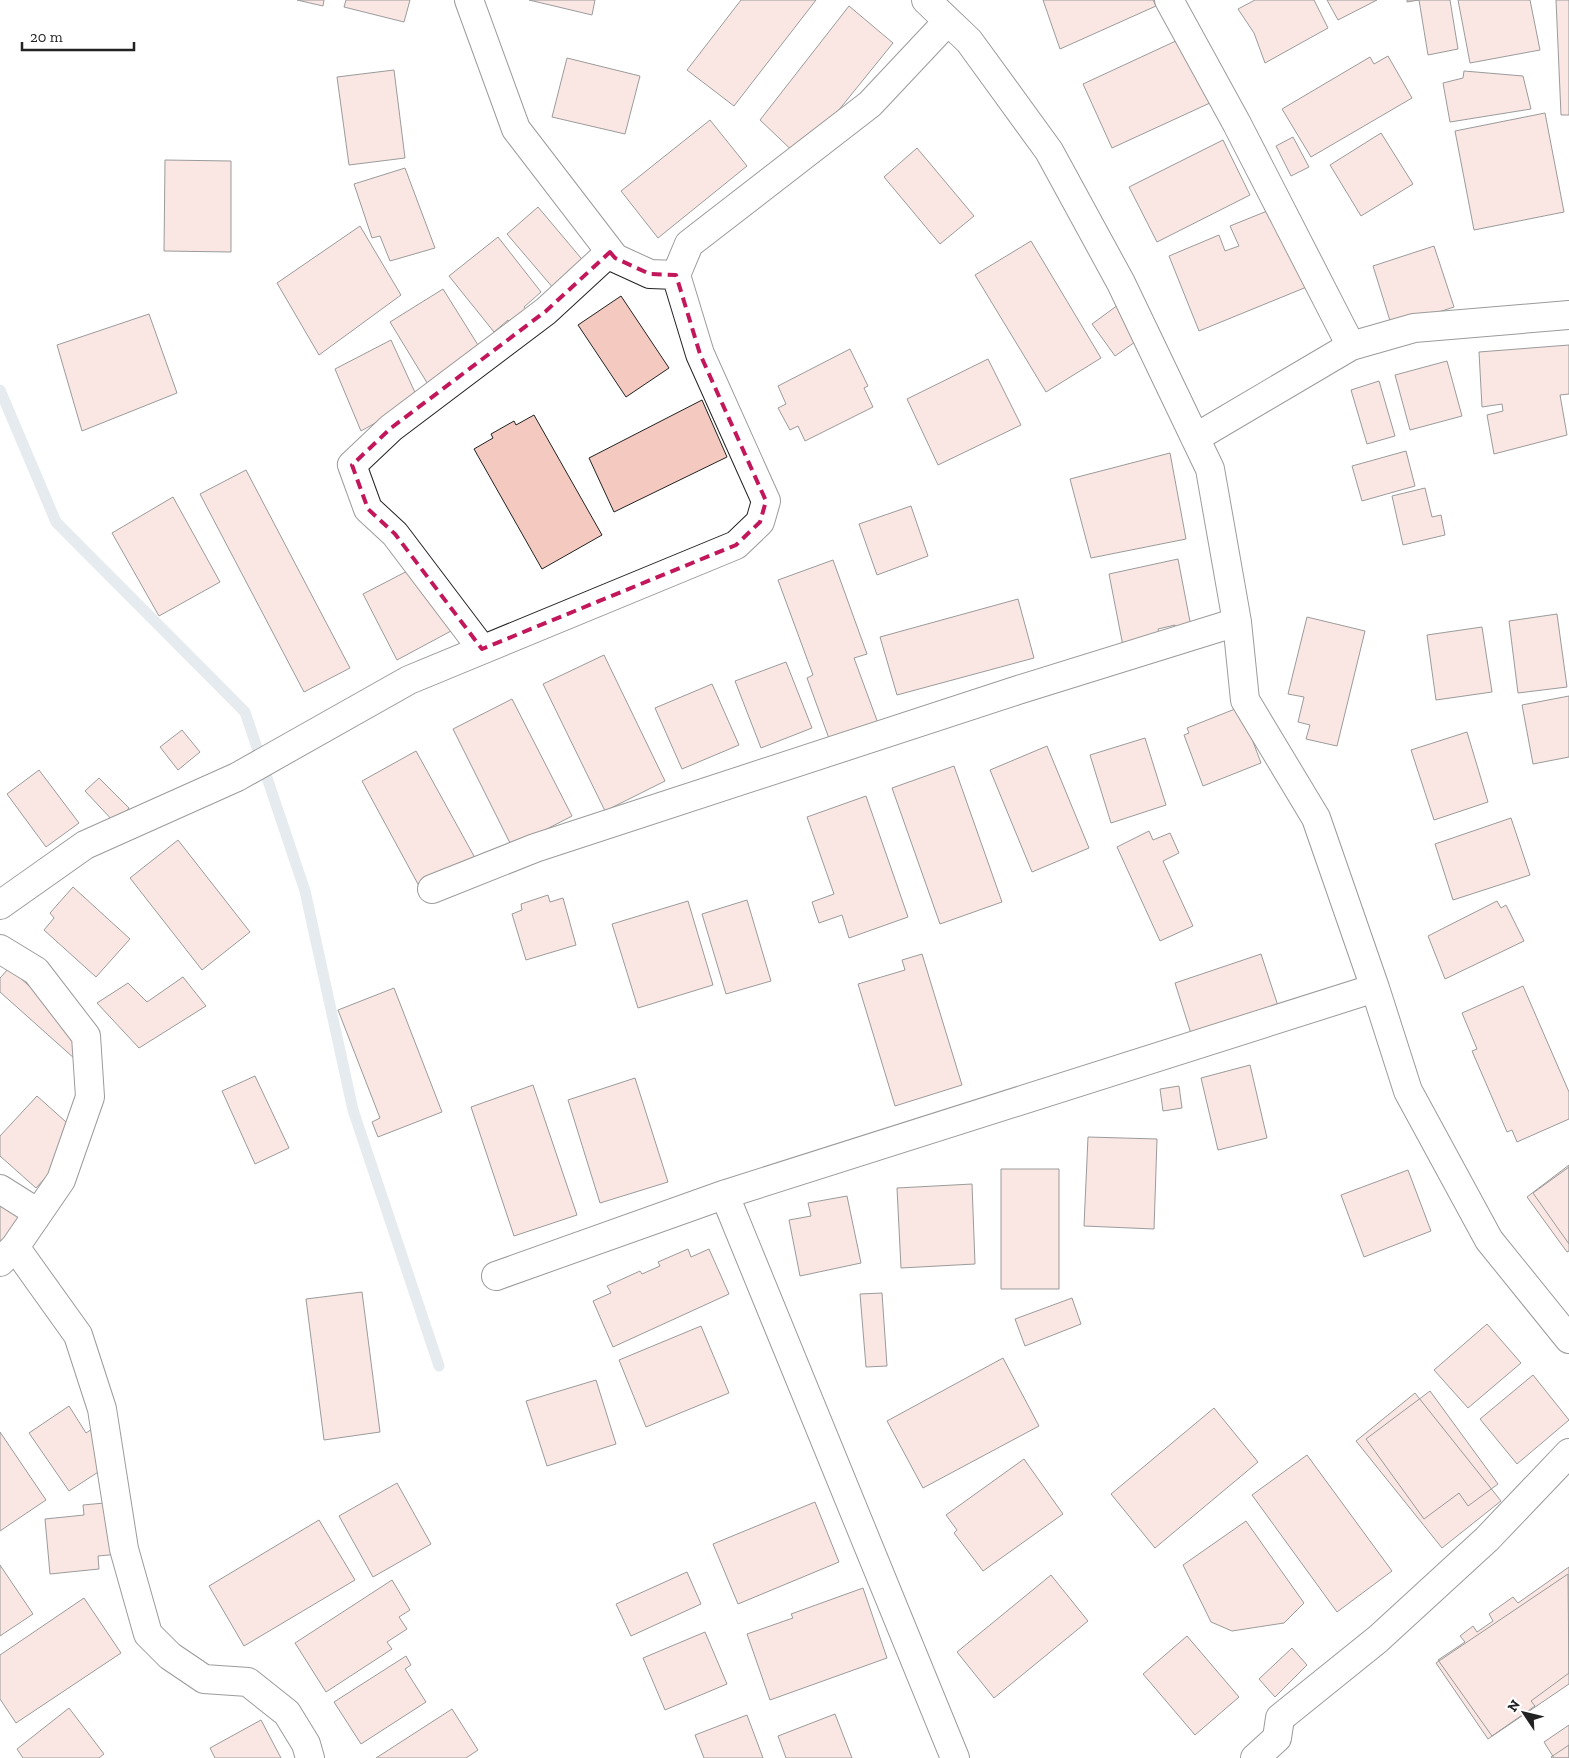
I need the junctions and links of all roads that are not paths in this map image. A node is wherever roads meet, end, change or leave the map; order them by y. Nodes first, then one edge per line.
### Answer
1 (468, 0) edge
2 (926, 0) edge
3 (1169, 0) edge
4 (948, 21) junction
5 (610, 252) junction
6 (676, 275) junction
7 (1569, 314) edge
8 (1351, 346) junction
9 (1195, 438) junction
10 (1237, 622) junction
11 (482, 649) junction
12 (432, 889) dead end
13 (0, 905) edge
14 (0, 949) edge
15 (1376, 988) junction
16 (0, 1189) edge
17 (726, 1194) junction
18 (38, 1213) junction
19 (7, 1254) edge
20 (496, 1276) dead end
21 (1569, 1339) edge
22 (1569, 1453) edge
23 (1266, 1754) edge
24 (310, 1758) edge
25 (956, 1758) edge

1 - 5 street
2 - 4 street
3 - 8 street
4 - 6 street
4 - 9 street
5 - 6 street
5 - 11 street
6 - 11 street
7 - 8 street
8 - 9 street
9 - 10 street
10 - 12 street
10 - 15 street
11 - 13 street
14 - 18 street
15 - 17 street
15 - 21 street
16 - 18 street
17 - 20 street
17 - 25 street
18 - 19 street
19 - 24 street
22 - 23 street

